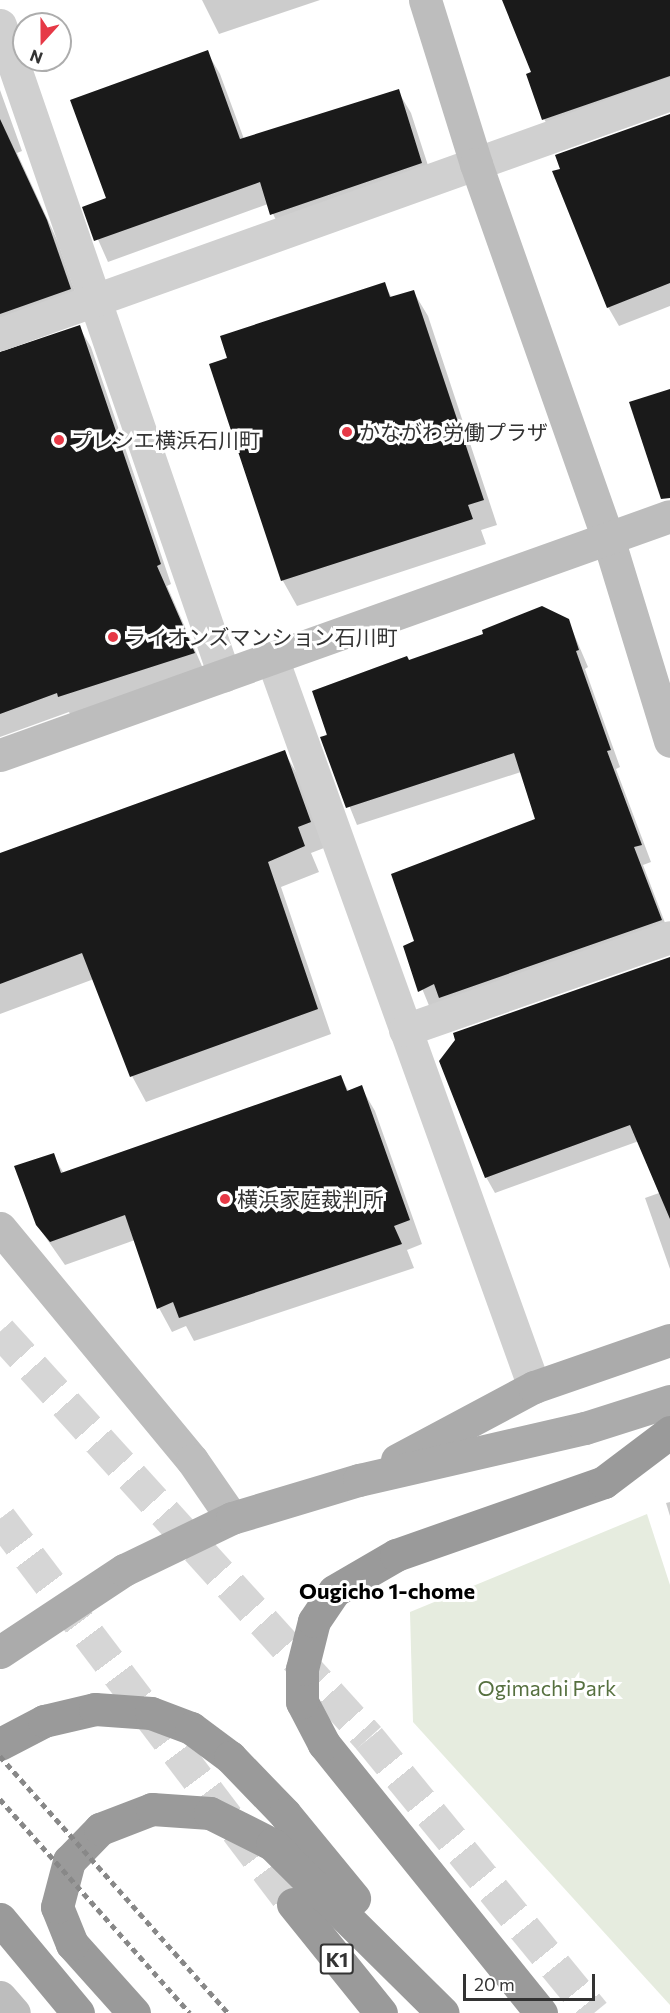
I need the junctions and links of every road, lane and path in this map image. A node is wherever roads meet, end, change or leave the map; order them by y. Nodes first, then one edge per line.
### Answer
1 (425, 0) edge
2 (0, 25) edge
3 (670, 94) edge
4 (476, 164) junction
5 (94, 299) junction
6 (0, 334) edge
7 (670, 516) edge
8 (608, 538) junction
9 (272, 658) junction
10 (224, 675) junction
11 (670, 741) edge
12 (0, 754) edge
13 (670, 937) edge
14 (405, 1030) junction
15 (0, 1228) edge
16 (670, 1340) edge
17 (534, 1387) junction
18 (670, 1401) edge
19 (670, 1424) edge
20 (585, 1428) junction
21 (670, 1432) edge
22 (670, 1461) edge
23 (359, 1480) junction
24 (604, 1482) junction
25 (232, 1518) junction
26 (0, 1652) edge
27 (0, 1744) edge
28 (293, 1904) tunnel mouth
29 (0, 1919) edge
30 (0, 1997) edge
31 (14, 2013) edge
32 (78, 2013) edge
33 (134, 2013) edge
34 (381, 2013) edge
35 (443, 2013) edge
36 (448, 2013) edge
37 (541, 2013) edge

1 - 4 street
2 - 5 street
3 - 4 street
4 - 5 street
4 - 8 street
5 - 6 street
5 - 10 street
7 - 8 street
8 - 9 street
8 - 11 street
9 - 10 street
9 - 14 street
10 - 12 street
13 - 14 street
14 - 17 street
15 - 25 street
16 - 17 main road
17 - 23 main road
18 - 20 main road
19 - 20 street
20 - 23 main road
21 - 24 highway
22 - 24 highway
23 - 25 main road
24 - 37 highway
25 - 26 main road
27 - 36 highway
28 - 34 highway, K1
29 - 32 highway
30 - 31 street
33 - 35 highway

